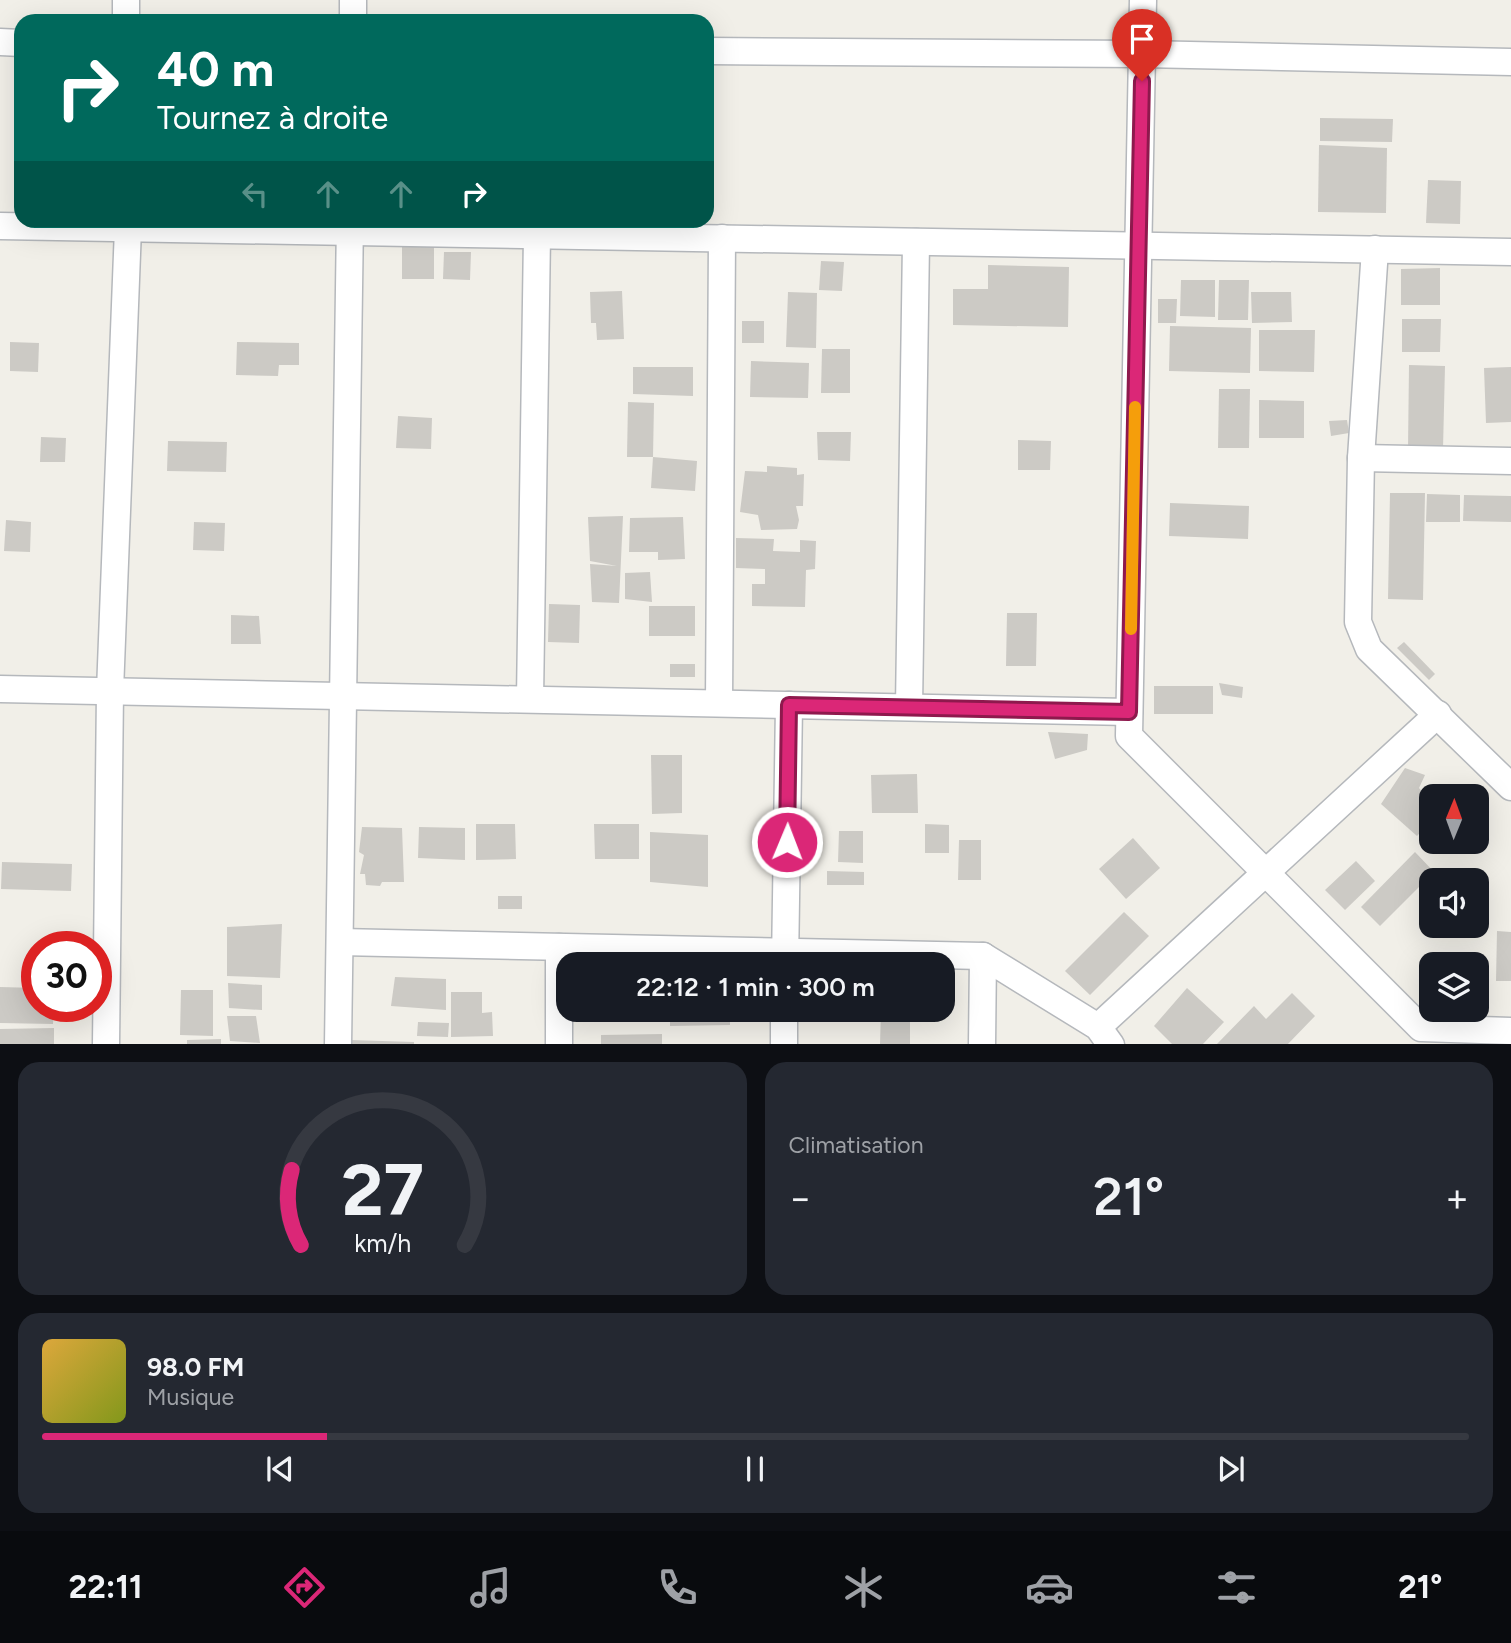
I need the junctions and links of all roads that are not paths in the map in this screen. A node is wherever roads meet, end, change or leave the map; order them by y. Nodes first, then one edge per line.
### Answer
1 (1143, 0) edge
2 (714, 51) edge
3 (1143, 54) junction
4 (1511, 62) edge
5 (85, 228) edge
6 (202, 228) edge
7 (350, 228) edge
8 (392, 228) edge
9 (128, 229) junction
10 (537, 235) junction
11 (722, 238) junction
12 (916, 242) junction
13 (1138, 245) junction
14 (1375, 249) junction
15 (1511, 252) edge
16 (1361, 458) junction
17 (1511, 461) edge
18 (0, 689) edge
19 (110, 691) junction
20 (343, 696) junction
21 (530, 699) junction
22 (719, 703) junction
23 (789, 705) junction
24 (909, 707) junction
25 (1129, 712) junction
26 (1438, 714) junction
27 (1511, 787) edge
28 (1267, 874) junction
29 (340, 942) junction
30 (559, 947) junction
31 (662, 952) edge
32 (785, 952) edge
33 (955, 956) edge
34 (983, 956) junction
35 (784, 1022) edge
36 (1511, 1031) edge
37 (1105, 1036) edge
38 (1421, 1037) edge
39 (106, 1044) edge
40 (338, 1044) edge
41 (559, 1044) edge
42 (784, 1044) edge
43 (982, 1044) edge

1 - 3 street
2 - 3 street
3 - 4 street
3 - 13 street
5 - 9 street
6 - 9 street
7 - 20 street
8 - 10 street
9 - 19 street
10 - 11 street
10 - 21 street
11 - 12 street
11 - 22 street
12 - 13 street
12 - 24 street
13 - 14 street
13 - 25 street
14 - 15 street
14 - 16 street
16 - 17 street
16 - 26 street
18 - 19 street
19 - 20 street
19 - 39 street
20 - 21 street
20 - 29 street
21 - 22 street
22 - 23 street
23 - 24 street
23 - 32 street
24 - 25 street
25 - 28 street
26 - 27 street
26 - 28 street
28 - 37 street
28 - 38 street
29 - 30 street
29 - 40 street
30 - 31 street
30 - 41 street
33 - 34 street
34 - 37 street
34 - 43 street
35 - 42 street
36 - 38 street

